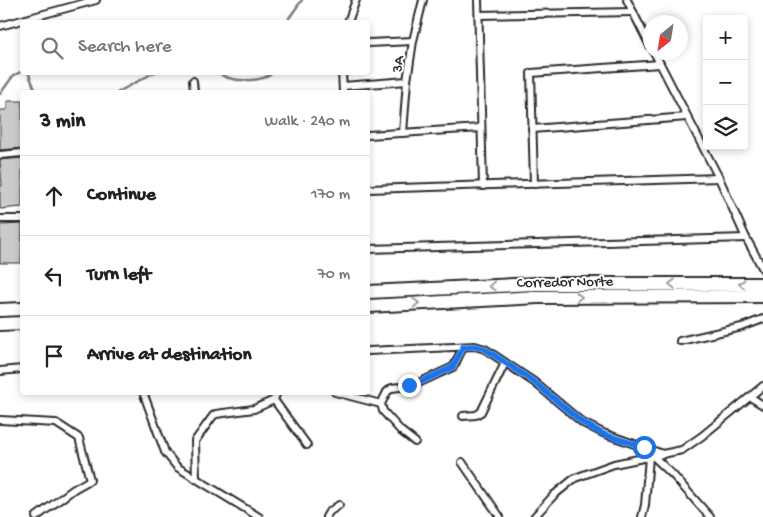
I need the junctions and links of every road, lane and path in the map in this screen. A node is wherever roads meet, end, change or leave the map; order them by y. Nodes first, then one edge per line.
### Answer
1 (96, 0) edge
2 (356, 0) edge
3 (423, 0) edge
4 (478, 0) edge
5 (627, 0) edge
6 (633, 12) junction
7 (479, 15) junction
8 (22, 20) edge
9 (349, 20) edge
10 (20, 21) edge
11 (0, 26) edge
12 (643, 32) edge
13 (413, 41) junction
14 (370, 43) edge
15 (658, 60) edge
16 (660, 64) junction
17 (342, 75) edge
18 (193, 81) dead end
19 (407, 81) junction
20 (343, 89) edge
21 (194, 90) edge
22 (687, 117) junction
23 (481, 128) junction
24 (532, 128) junction
25 (404, 133) junction
26 (370, 135) edge
27 (20, 153) edge
28 (0, 154) edge
29 (719, 178) junction
30 (534, 184) junction
31 (483, 186) junction
32 (370, 189) edge
33 (20, 219) edge
34 (0, 220) edge
35 (746, 238) junction
36 (370, 249) edge
37 (763, 270) edge
38 (763, 284) edge
39 (722, 290) junction
40 (370, 292) edge
41 (763, 296) edge
42 (370, 306) edge
43 (20, 309) edge
44 (0, 310) edge
45 (763, 319) edge
46 (20, 323) edge
47 (0, 324) edge
48 (680, 342) dead end
49 (463, 347) junction
50 (370, 351) edge
51 (505, 363) junction
52 (20, 369) edge
53 (0, 371) edge
54 (763, 386) edge
55 (144, 395) edge
56 (276, 395) edge
57 (346, 395) edge
58 (750, 397) junction
59 (274, 400) junction
60 (381, 404) junction
61 (763, 405) edge
62 (463, 416) dead end
63 (0, 420) edge
64 (415, 442) dead end
65 (307, 444) dead end
66 (663, 454) junction
67 (651, 456) junction
68 (462, 462) dead end
69 (196, 479) junction
70 (340, 505) dead end
71 (36, 517) edge
72 (259, 517) edge
73 (326, 517) edge
74 (500, 517) edge
75 (534, 517) edge
76 (642, 517) edge
77 (710, 517) edge

1 - 8 street
2 - 9 street
3 - 13 street, 3A
4 - 7 street
5 - 6 street
6 - 7 street
6 - 12 street
7 - 23 street
10 - 11 street
13 - 14 street
13 - 19 street, 3A
15 - 16 street
16 - 22 street
16 - 24 street
17 - 20 street
18 - 21 street
19 - 20 street
19 - 25 street, 3A
22 - 24 street
22 - 29 street
23 - 25 street
23 - 31 street
24 - 30 street
25 - 26 street
27 - 28 street
29 - 30 street
29 - 35 street
30 - 31 street
31 - 32 street
33 - 34 street
35 - 36 street
35 - 37 street
38 -> 39 highway, Corredor Norte
39 -> 40 highway, Corredor Norte
39 - 41 highway, Corredor Norte
42 -> 39 highway, Corredor Norte
43 - 44 highway
45 - 48 street
46 - 47 highway
49 - 50 street
49 - 51 street
49 - 60 street
51 - 62 street
51 - 66 street
52 - 53 street
54 - 58 street
55 - 69 street
56 - 59 street
57 - 60 street
58 - 61 street
58 - 66 street
59 - 65 street
59 - 69 street
60 - 64 street
63 - 71 street
66 - 67 street
67 - 75 street
67 - 76 street
67 - 77 street
68 - 74 street
69 - 72 street
70 - 73 street

